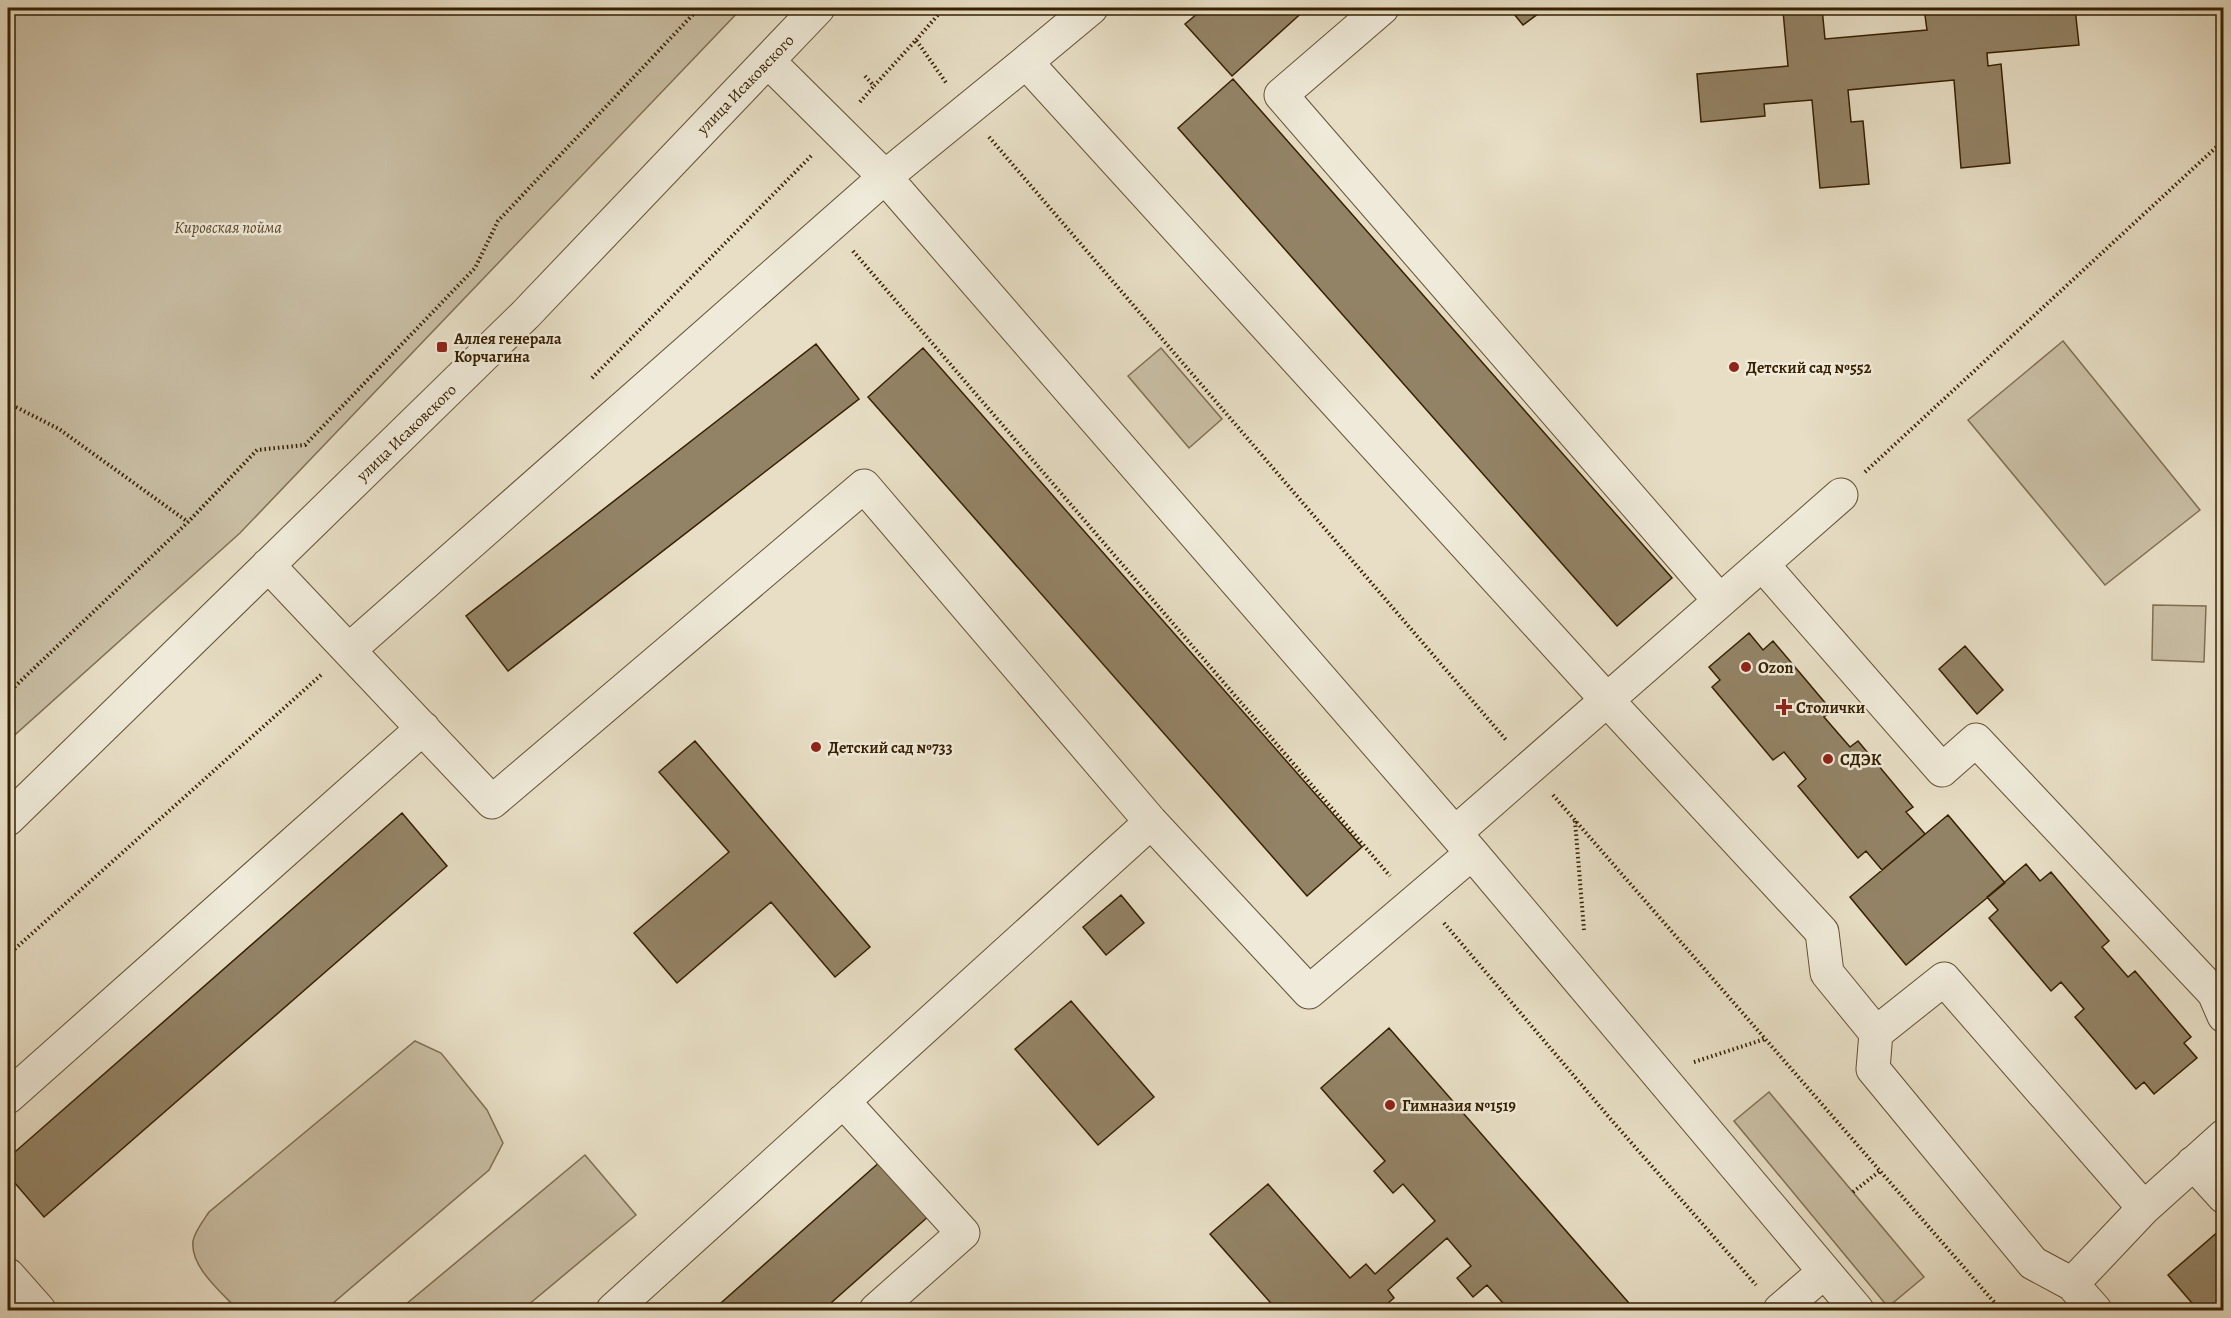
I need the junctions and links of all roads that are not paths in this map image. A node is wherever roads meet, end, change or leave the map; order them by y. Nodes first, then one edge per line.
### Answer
1 (818, 8) edge
2 (1091, 8) edge
3 (1382, 8) edge
4 (768, 61) junction
5 (1026, 62) junction
6 (885, 177) junction
7 (1841, 495) road end
8 (1762, 564) junction
9 (268, 566) junction
10 (1720, 601) junction
11 (349, 650) junction
12 (1607, 700) junction
13 (423, 728) junction
14 (8, 819) edge
15 (1151, 822) junction
16 (1463, 843) junction
17 (2223, 1016) edge
18 (1876, 1033) junction
19 (8, 1097) edge
20 (843, 1101) junction
21 (2223, 1136) edge
22 (2193, 1163) junction
23 (2223, 1197) edge
24 (2144, 1208) junction
25 (1824, 1272) junction
26 (8, 1275) edge
27 (2072, 1284) junction
28 (1772, 1302) edge
29 (39, 1311) edge
30 (613, 1311) edge
31 (876, 1311) edge
32 (1857, 1311) edge
33 (2094, 1311) edge

1 - 4 street, улица Исаковского
2 - 5 street
3 - 10 street
4 - 6 street
4 - 9 street, улица Исаковского
5 - 6 street
5 - 12 street
6 - 11 street
6 - 16 street
7 - 8 street
8 - 10 street
8 - 17 street
9 - 11 street
9 - 14 street, улица Исаковского
10 - 12 street
11 - 13 street
12 - 16 street
12 - 18 street
13 - 15 street
13 - 19 street
15 - 16 street
15 - 20 street
16 - 25 street
18 - 24 street
18 - 27 street
20 - 30 street
20 - 31 street
21 - 22 street
22 - 23 street
22 - 24 street
24 - 27 street
25 - 28 street
25 - 32 street
26 - 29 street
27 - 33 street

